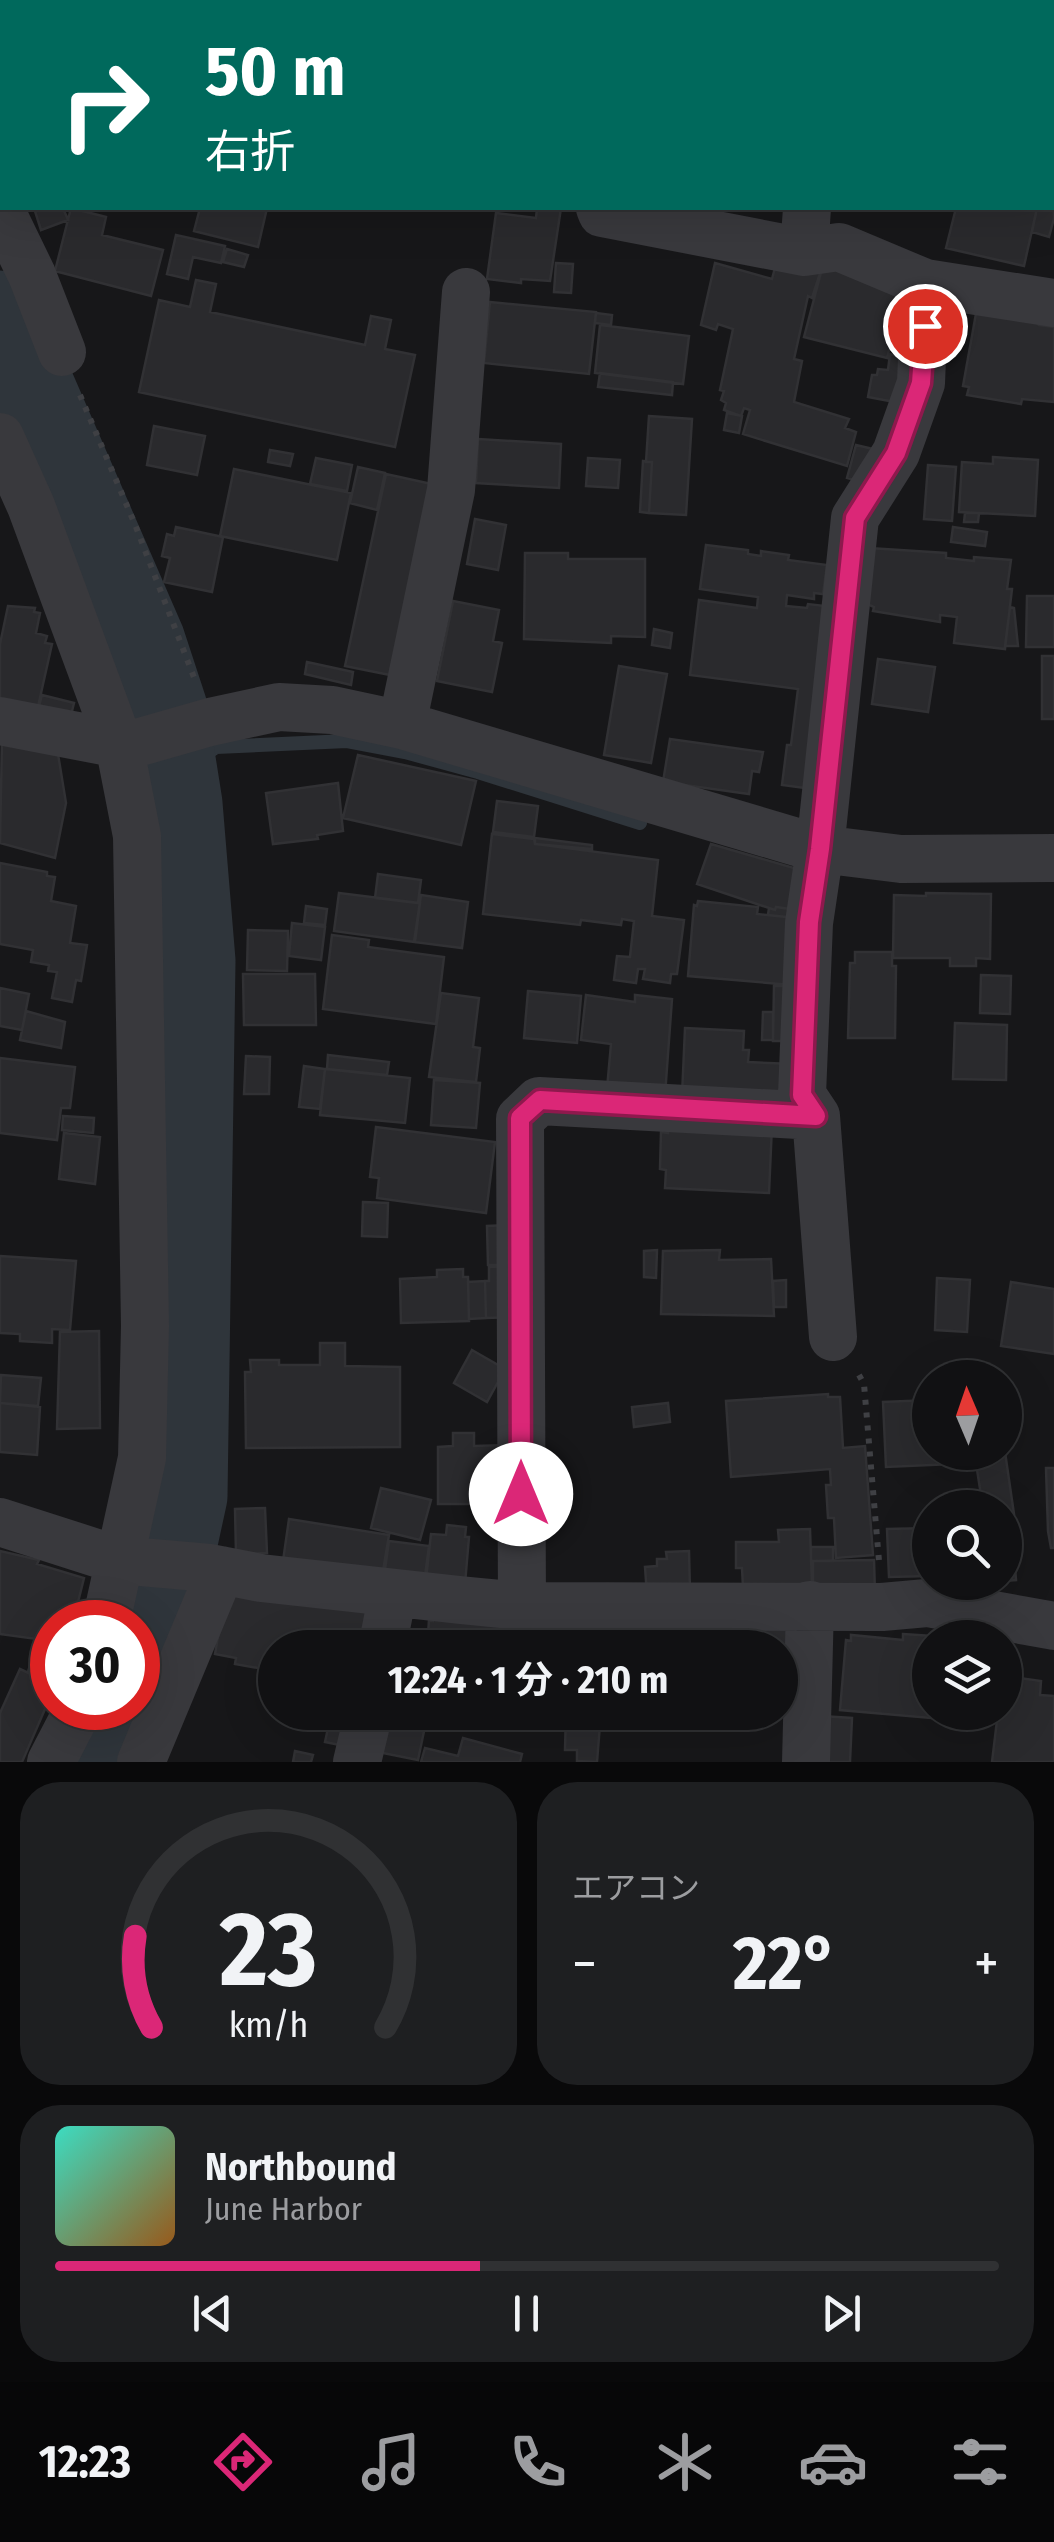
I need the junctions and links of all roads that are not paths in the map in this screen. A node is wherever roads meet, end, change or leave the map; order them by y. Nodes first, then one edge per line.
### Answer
1 (0, 210) edge
2 (601, 210) edge
3 (806, 230) edge
4 (925, 284) junction
5 (466, 292) dead end
6 (1054, 303) edge
7 (62, 352) road end
8 (0, 437) edge
9 (0, 721) edge
10 (402, 725) junction
11 (129, 743) junction
12 (820, 849) junction
13 (1054, 858) edge
14 (816, 1116) junction
15 (832, 1336) road end
16 (0, 1522) edge
17 (130, 1562) junction
18 (216, 1568) junction
19 (393, 1592) junction
20 (115, 1600) edge
21 (522, 1606) junction
22 (810, 1606) junction
23 (1054, 1626) edge
24 (386, 1630) edge
25 (68, 1730) edge
26 (366, 1730) edge
27 (51, 1762) edge
28 (142, 1762) edge
29 (358, 1762) edge
30 (806, 1762) edge

1 - 7 street
2 - 3 street
3 - 4 street
4 - 6 street
4 - 12 street
5 - 10 street
8 - 11 street
9 - 11 street
10 - 11 street
10 - 12 street
11 - 17 street
12 - 13 street
12 - 14 street
14 - 15 street
14 - 21 street
16 - 17 street
17 - 18 street
17 - 20 street
18 - 19 street
18 - 28 street
19 - 21 street
19 - 24 street
21 - 22 street
22 - 23 street
22 - 30 street
25 - 27 street
26 - 29 street

